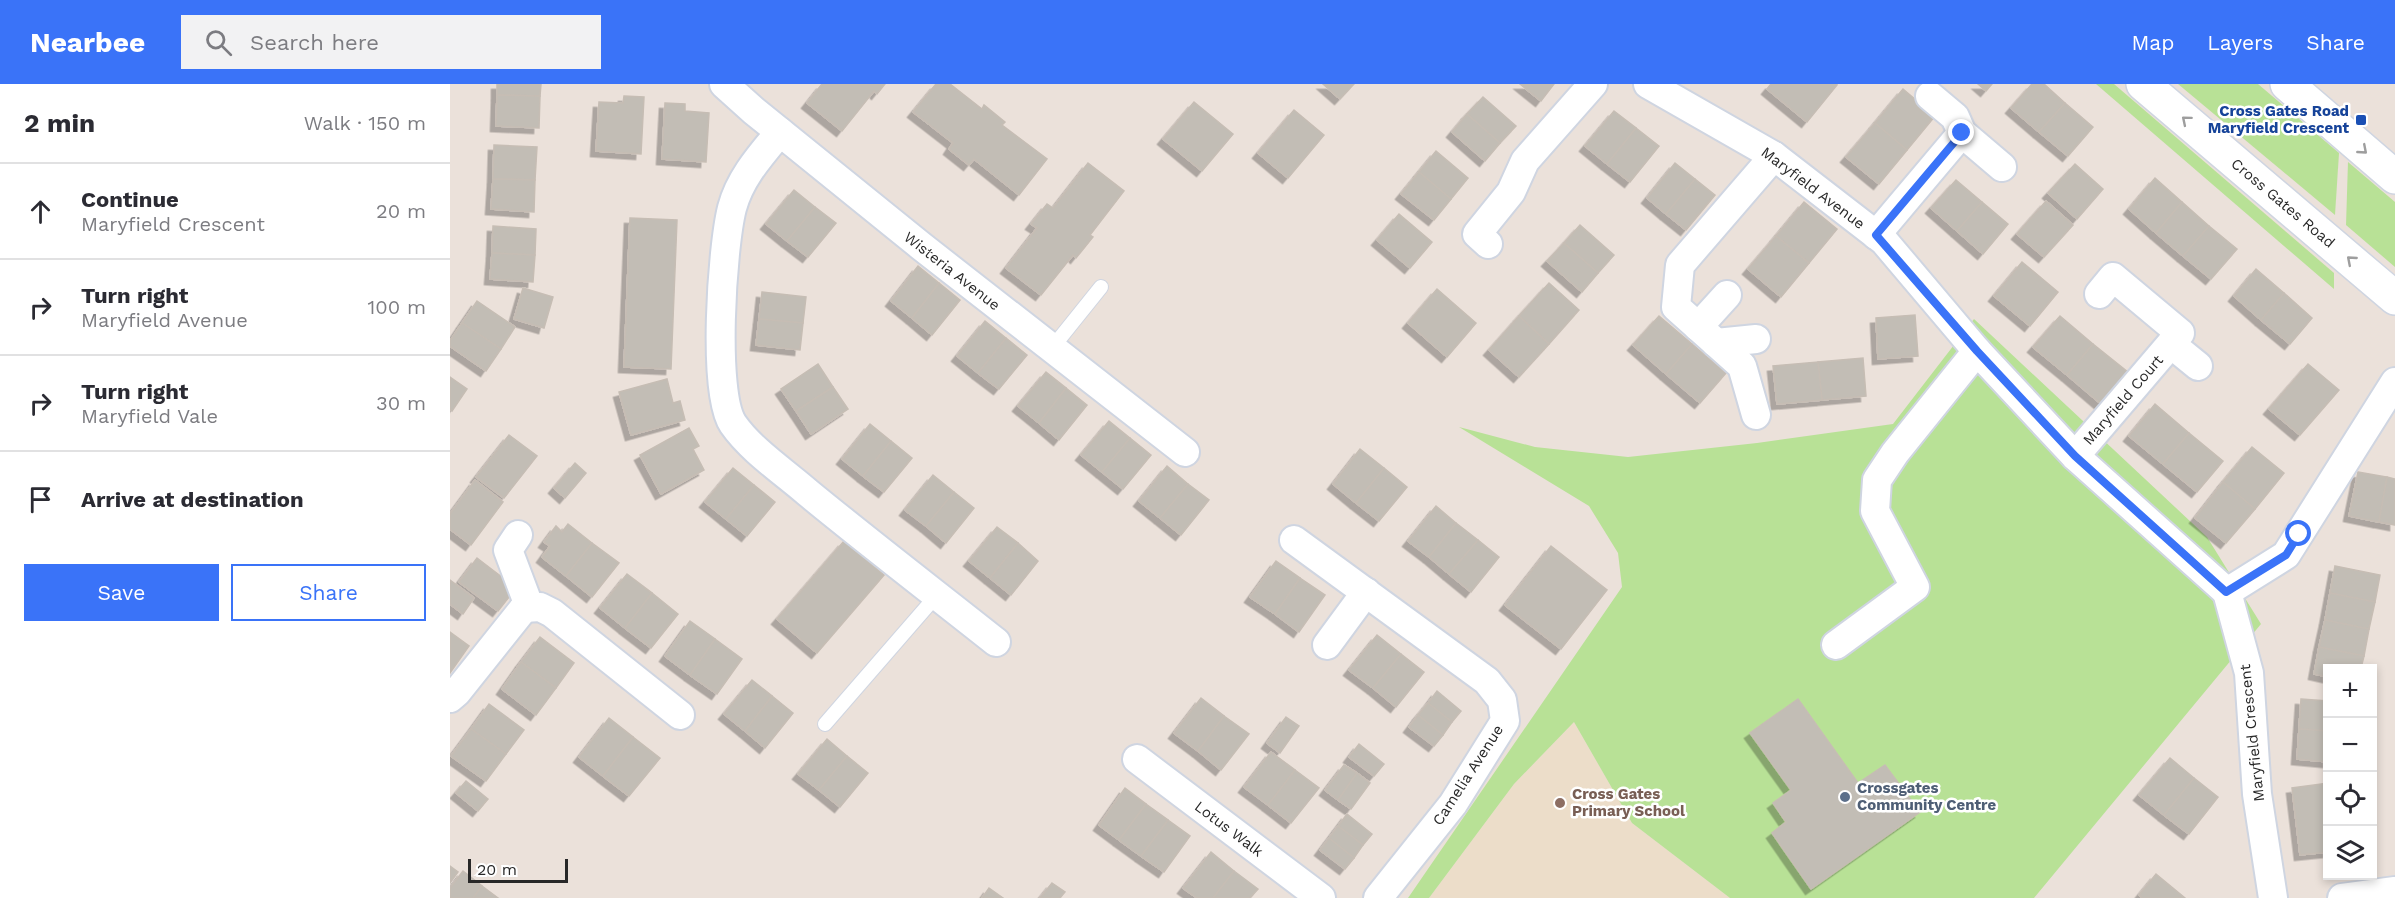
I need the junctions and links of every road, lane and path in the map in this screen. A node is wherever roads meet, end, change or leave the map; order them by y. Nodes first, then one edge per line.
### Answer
1 (724, 84) edge
2 (1593, 84) edge
3 (1648, 84) edge
4 (2143, 84) edge
5 (2287, 84) edge
6 (1930, 96) dead end
7 (780, 132) junction
8 (1962, 133) junction
9 (1774, 156) junction
10 (2002, 167) dead end
11 (2395, 177) edge
12 (1876, 235) junction
13 (1488, 243) dead end
14 (1101, 287) dead end
15 (2099, 294) dead end
16 (1727, 295) dead end
17 (2395, 298) edge
18 (1707, 335) junction
19 (1756, 339) dead end
20 (2171, 344) junction
21 (1052, 348) junction
22 (1977, 351) junction
23 (2198, 366) dead end
24 (2395, 382) edge
25 (1756, 415) dead end
26 (1185, 452) dead end
27 (2075, 456) junction
28 (518, 535) dead end
29 (1294, 540) dead end
30 (1366, 592) junction
31 (2226, 592) junction
32 (937, 595) junction
33 (524, 608) junction
34 (996, 642) dead end
35 (1327, 645) dead end
36 (1836, 645) dead end
37 (450, 698) edge
38 (680, 715) dead end
39 (825, 724) dead end
40 (1137, 759) dead end
41 (2395, 891) edge
42 (1321, 898) edge
43 (1378, 898) edge
44 (2273, 898) edge
45 (2342, 898) edge

1 - 7 street, Wisteria Avenue
2 - 13 street
3 - 9 street, Maryfield Avenue
17 -> 4 street, Cross Gates Road
5 -> 11 street
6 - 8 street
7 - 21 street, Wisteria Avenue
7 - 32 street
8 - 10 street
8 - 12 street
9 - 12 street, Maryfield Avenue
9 - 18 street
12 - 22 street, Maryfield Avenue
14 - 21 lane
15 - 20 street, Maryfield Court
16 - 18 street
18 - 19 street
18 - 25 street
20 - 23 street, Maryfield Court
20 - 27 street, Maryfield Court
21 - 26 street, Wisteria Avenue
22 - 27 street, Maryfield Avenue
22 - 36 street
24 - 31 street
27 - 31 street, Maryfield Avenue
28 - 33 street
29 - 30 street, Camelia Avenue
30 - 35 street
30 - 43 street, Camelia Avenue
31 - 44 street, Maryfield Crescent
32 - 34 street
32 - 39 lane
33 - 37 street
33 - 38 street
40 - 42 street, Lotus Walk
41 - 45 street

